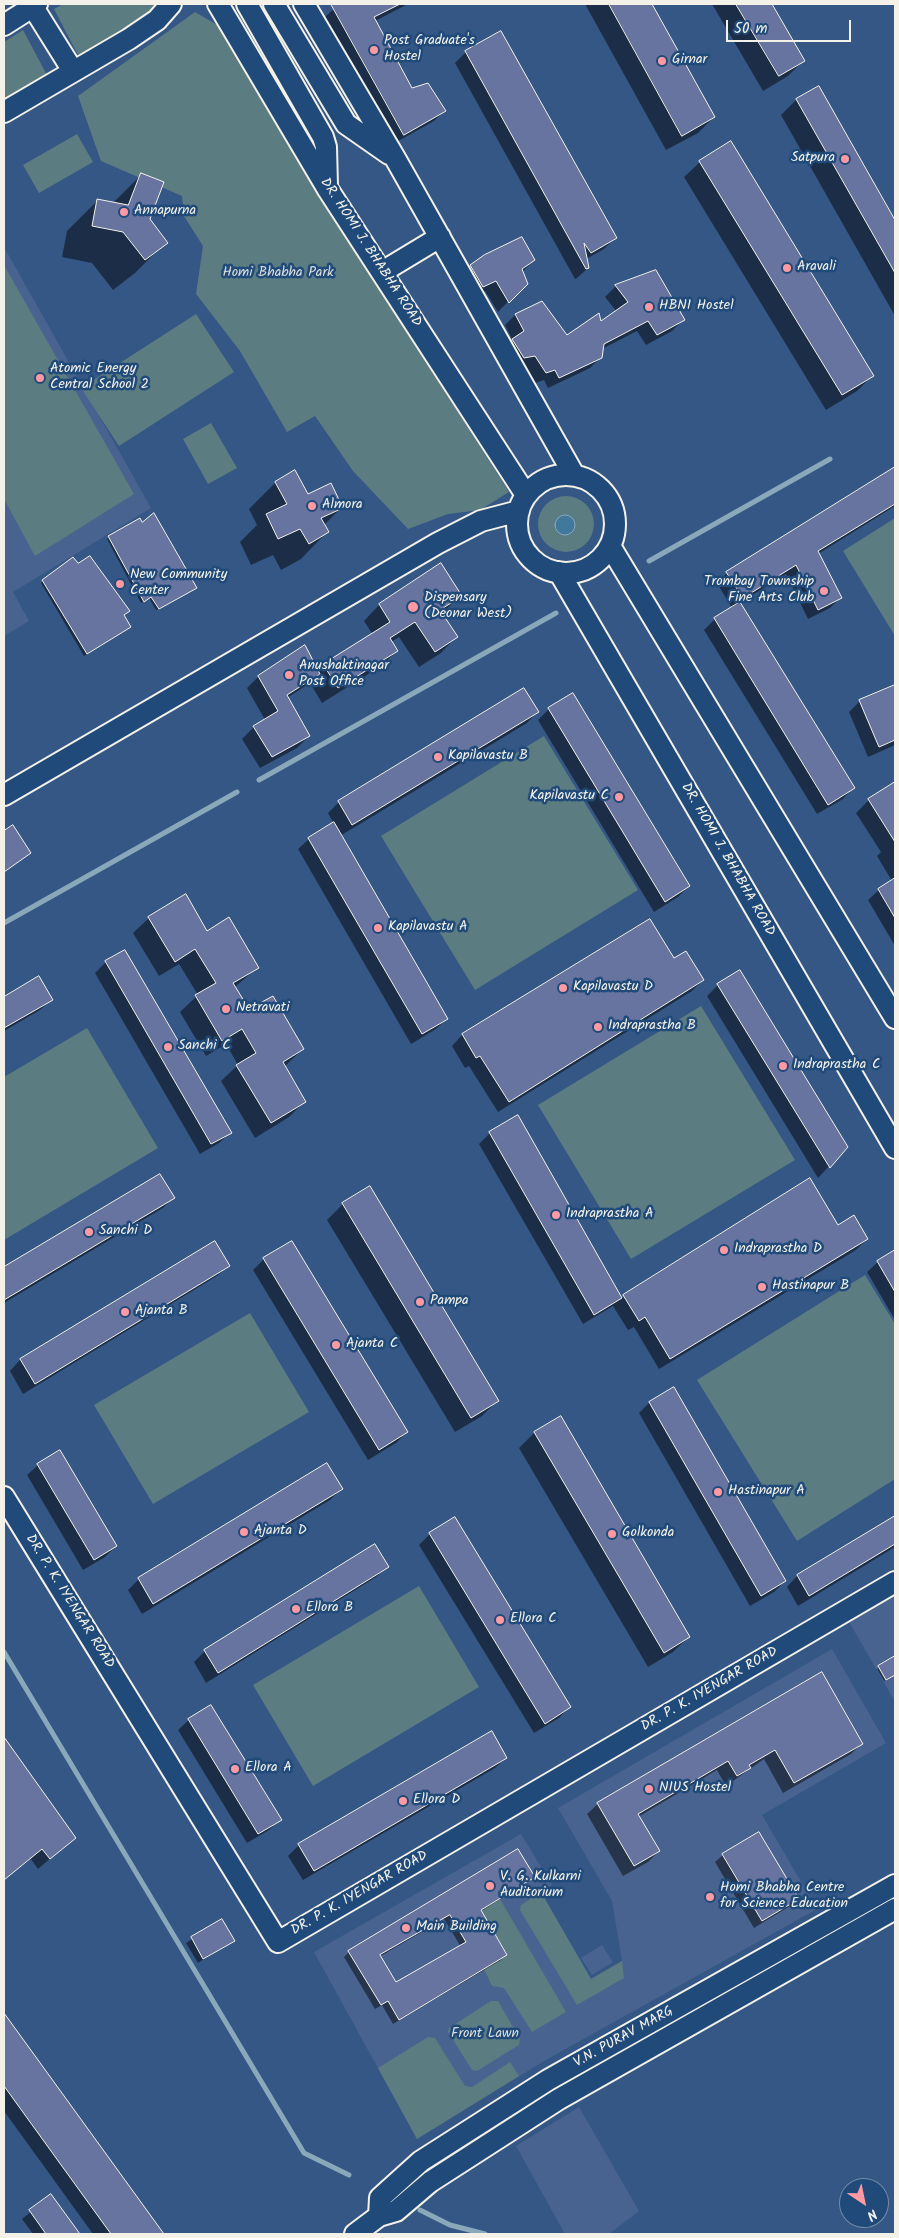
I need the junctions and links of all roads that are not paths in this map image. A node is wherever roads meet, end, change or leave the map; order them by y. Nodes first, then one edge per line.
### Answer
1 (171, 4) edge
2 (248, 4) edge
3 (274, 4) edge
4 (304, 4) edge
5 (35, 5) edge
6 (219, 5) edge
7 (4, 25) edge
8 (73, 72) junction
9 (4, 112) edge
10 (395, 158) junction
11 (328, 188) junction
12 (440, 237) junction
13 (382, 272) junction
14 (574, 475) junction
15 (522, 503) junction
16 (610, 546) junction
17 (559, 572) junction
18 (4, 795) edge
19 (895, 1018) edge
20 (895, 1148) edge
21 (4, 1496) edge
22 (895, 1582) edge
23 (895, 1886) edge
24 (895, 1909) edge
25 (379, 2216) junction
26 (355, 2234) edge

1 - 8 street
2 - 11 street
3 - 10 street
4 - 10 street
5 - 7 street
5 - 8 street
6 - 11 street, DR. HOMI J. BHABHA ROAD
8 - 9 street
10 - 12 street
11 - 13 street, DR. HOMI J. BHABHA ROAD
12 - 13 street
12 - 14 street
13 - 15 street, DR. HOMI J. BHABHA ROAD
14 - 15 street
14 - 16 street
15 - 17 street
15 - 18 street
16 - 17 street
16 - 19 street
17 - 20 street, DR. HOMI J. BHABHA ROAD
21 - 22 street, DR. P. K. IYENGAR ROAD
23 - 25 street, V.N. PURAV MARG
24 - 25 street, V.N. PURAV MARG
25 - 26 street, V.N. PURAV MARG

